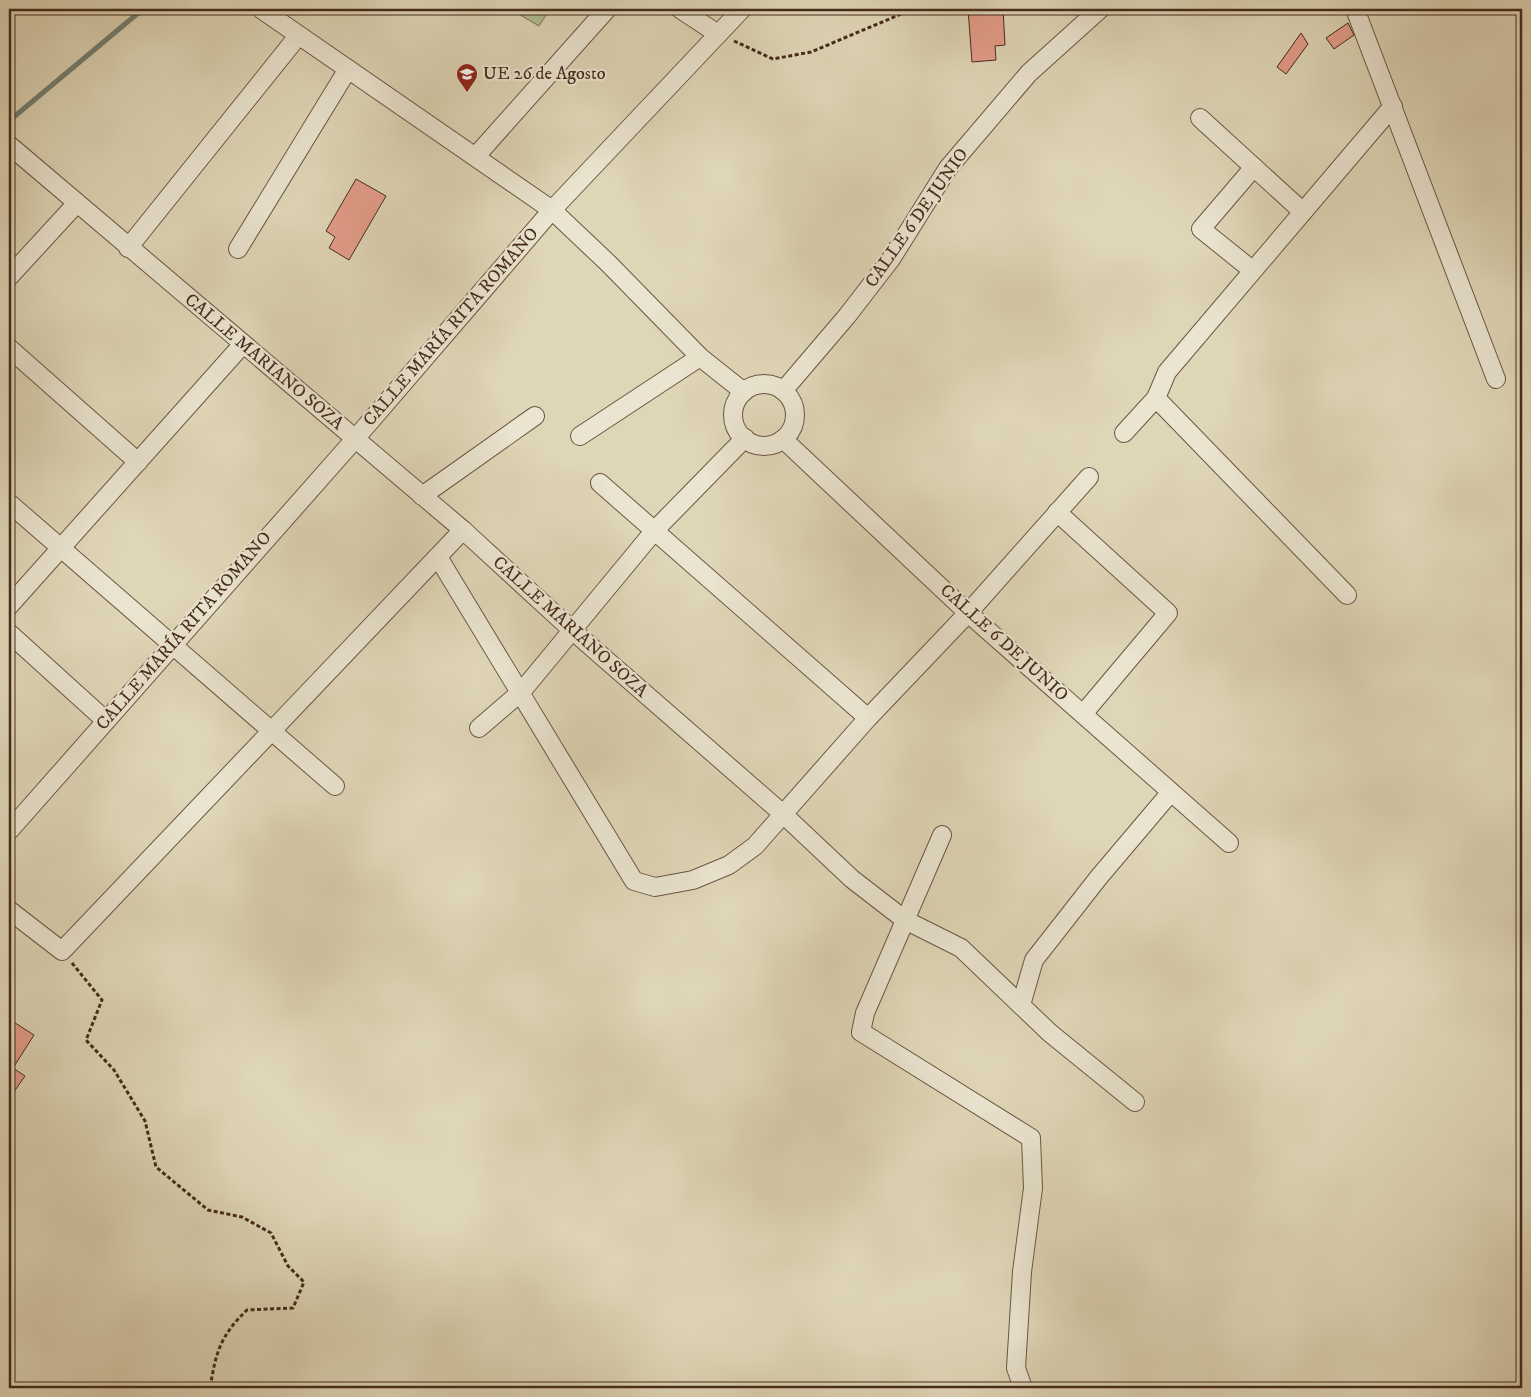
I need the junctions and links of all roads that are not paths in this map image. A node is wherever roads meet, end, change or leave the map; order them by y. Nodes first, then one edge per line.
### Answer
1 (261, 9) edge
2 (607, 9) edge
3 (680, 9) edge
4 (742, 9) edge
5 (1099, 9) edge
6 (1355, 9) edge
7 (718, 34) junction
8 (298, 36) junction
9 (348, 69) junction
10 (1393, 106) junction
11 (1200, 118) dead end
12 (9, 145) edge
13 (476, 156) junction
14 (1254, 167) junction
15 (77, 203) junction
16 (552, 210) junction
17 (1303, 212) junction
18 (128, 248) junction
19 (238, 249) dead end
20 (1252, 270) junction
21 (9, 277) edge
22 (243, 344) junction
23 (9, 348) edge
24 (700, 357) junction
25 (1496, 379) dead end
26 (784, 391) junction
27 (744, 392) junction
28 (1156, 398) junction
29 (534, 416) dead end
30 (1124, 434) dead end
31 (580, 436) dead end
32 (745, 438) junction
33 (355, 439) junction
34 (783, 439) junction
35 (138, 462) junction
36 (1089, 477) dead end
37 (600, 483) dead end
38 (422, 496) junction
39 (9, 503) edge
40 (1057, 512) junction
41 (463, 530) junction
42 (655, 530) junction
43 (61, 548) junction
44 (438, 556) junction
45 (1347, 594) dead end
46 (9, 606) edge
47 (968, 613) junction
48 (573, 631) junction
49 (9, 633) edge
50 (172, 645) junction
51 (520, 693) junction
52 (1083, 714) junction
53 (868, 718) junction
54 (105, 720) junction
55 (479, 728) dead end
56 (271, 731) junction
57 (336, 786) dead end
58 (1171, 792) junction
59 (783, 814) junction
60 (9, 831) edge
61 (942, 835) dead end
62 (1229, 843) dead end
63 (9, 910) edge
64 (905, 920) junction
65 (1020, 1005) junction
66 (1135, 1102) dead end
67 (1022, 1388) edge

1 - 8 street
2 - 13 street
3 - 7 street
4 - 7 street, CALLE MARÍA RITA ROMANO
5 - 26 street, CALLE 6 DE JUNIO
6 - 10 street
7 - 16 street, CALLE MARÍA RITA ROMANO
8 - 9 street
8 - 18 street
9 - 13 street
9 - 19 street
10 - 17 street
10 - 25 street
11 - 14 street
12 - 15 street, CALLE MARIANO SOZA
13 - 16 street
14 - 17 street
14 - 20 street
15 - 18 street, CALLE MARIANO SOZA
15 - 21 street
16 - 24 street
16 - 33 street, CALLE MARÍA RITA ROMANO
17 - 20 street
18 - 22 street, CALLE MARIANO SOZA
20 - 28 street
22 - 33 street, CALLE MARIANO SOZA
22 - 35 street
23 - 35 street
24 - 27 street
24 - 31 street
26 - 27 street
26 - 34 street
27 - 32 street
28 - 30 street
28 - 45 street
29 - 38 street
32 - 34 street
32 - 42 street
33 - 38 street, CALLE MARIANO SOZA
33 - 50 street, CALLE MARÍA RITA ROMANO
34 - 47 street, CALLE 6 DE JUNIO
35 - 43 street
36 - 40 street
37 - 42 street
38 - 41 street, CALLE MARIANO SOZA
39 - 43 street
40 - 47 street
40 - 52 street
41 - 44 street
41 - 48 street, CALLE MARIANO SOZA
42 - 48 street
42 - 53 street
43 - 46 street
43 - 50 street
44 - 51 street
44 - 56 street
47 - 52 street, CALLE 6 DE JUNIO
47 - 53 street
48 - 51 street
48 - 59 street, CALLE MARIANO SOZA
49 - 54 street
50 - 54 street, CALLE MARÍA RITA ROMANO
50 - 56 street
51 - 55 street
51 - 59 street
52 - 58 street, CALLE 6 DE JUNIO
53 - 59 street
54 - 60 street, CALLE MARÍA RITA ROMANO
56 - 57 street
56 - 63 street
58 - 62 street, CALLE 6 DE JUNIO
58 - 65 street
59 - 64 street, CALLE MARIANO SOZA
61 - 64 street
64 - 65 street, CALLE MARIANO SOZA
64 - 67 street
65 - 66 street, CALLE MARIANO SOZA

